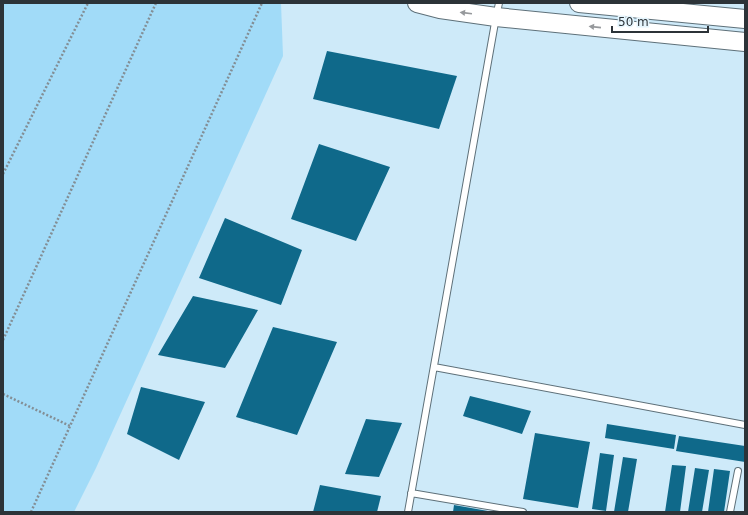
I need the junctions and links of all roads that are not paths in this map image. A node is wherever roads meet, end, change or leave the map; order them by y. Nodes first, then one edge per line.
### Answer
1 (417, 3) edge
2 (579, 3) edge
3 (498, 10) edge
4 (745, 19) edge
5 (745, 42) edge
6 (434, 367) junction
7 (745, 425) edge
8 (738, 471) dead end
9 (411, 493) junction
10 (408, 512) edge
11 (523, 512) edge
12 (730, 512) edge

3 -> 1 main road
2 - 4 main road
5 -> 3 main road
3 - 6 lane
6 - 7 lane
6 - 9 lane
8 - 12 lane
9 - 10 lane
9 - 11 lane

